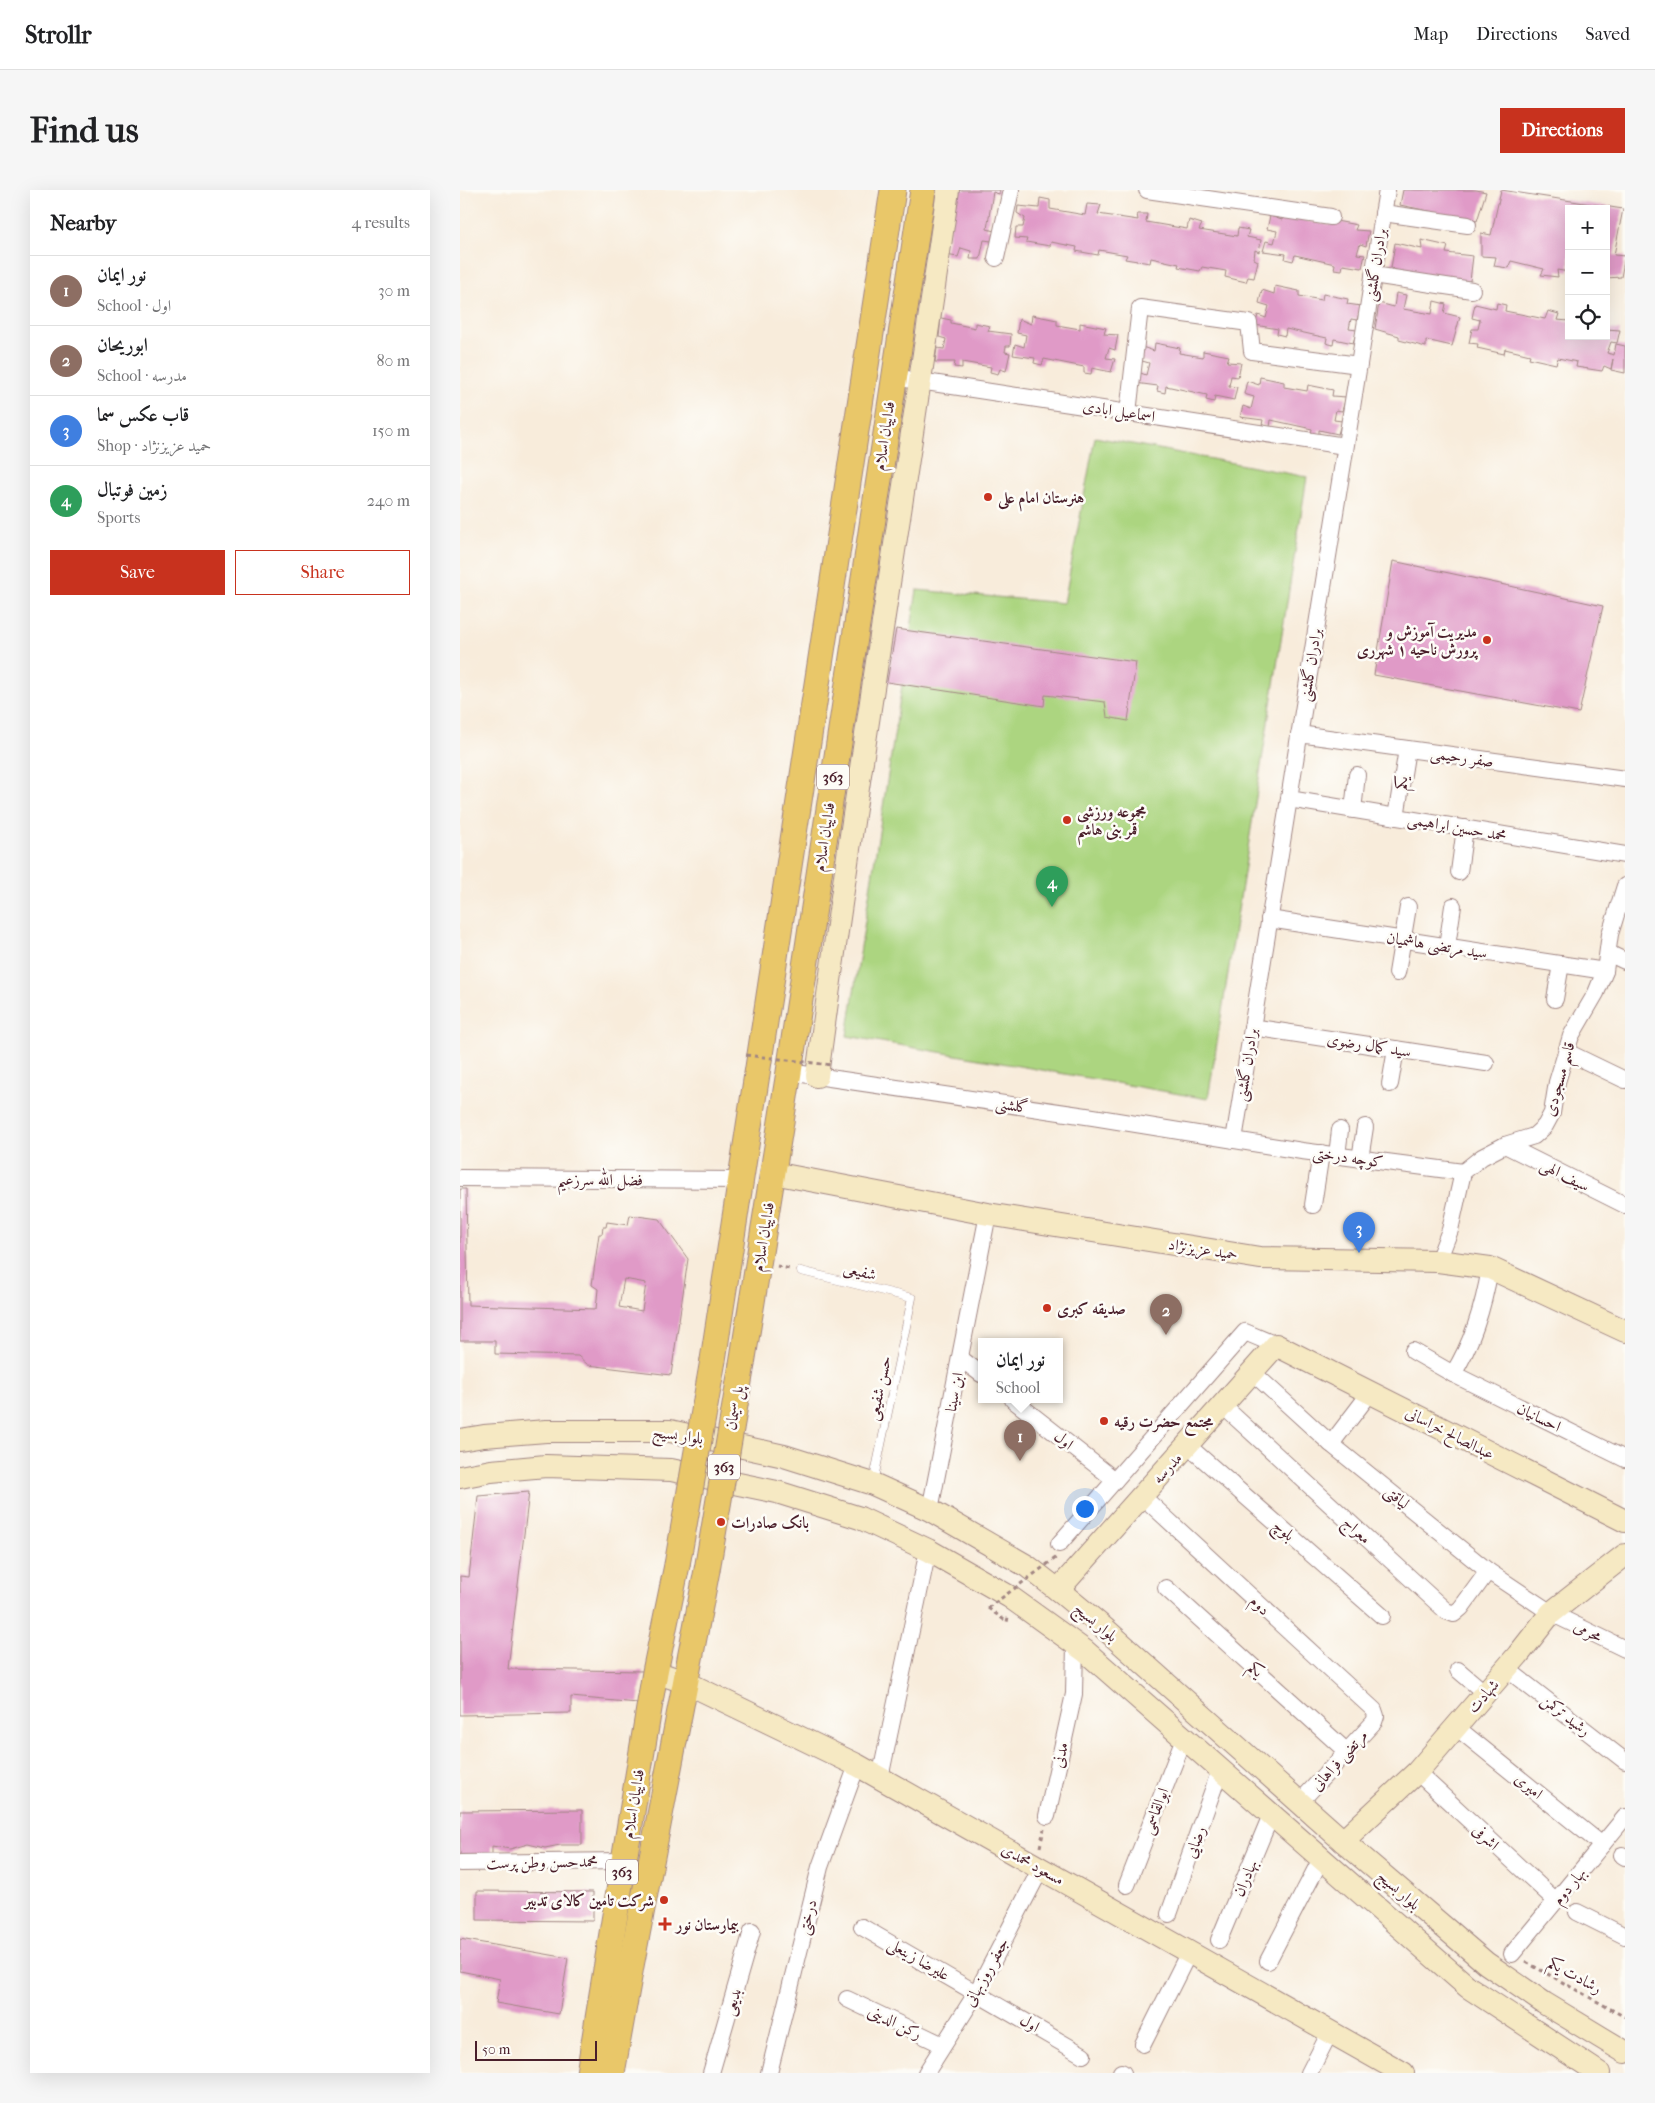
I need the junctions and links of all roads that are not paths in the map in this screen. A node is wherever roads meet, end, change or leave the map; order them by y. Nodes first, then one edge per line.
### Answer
1 (893, 190) edge
2 (922, 190) edge
3 (948, 190) edge
4 (1011, 190) edge
5 (1147, 190) edge
6 (1387, 190) edge
7 (1383, 212) junction
8 (1331, 217) dead end
9 (1468, 225) dead end
10 (996, 258) dead end
11 (1373, 274) junction
12 (1472, 290) dead end
13 (1358, 365) junction
14 (893, 377) junction
15 (921, 382) junction
16 (1128, 413) junction
17 (1346, 446) junction
18 (1299, 734) junction
19 (1406, 749) junction
20 (1358, 775) dead end
21 (1625, 779) edge
22 (1289, 799) junction
23 (1353, 810) junction
24 (1396, 817) junction
25 (1465, 828) junction
26 (1625, 855) edge
27 (1458, 872) dead end
28 (1625, 886) edge
29 (1453, 906) dead end
30 (1408, 907) dead end
31 (1270, 919) junction
32 (1403, 939) junction
33 (1447, 946) junction
34 (1608, 953) junction
35 (1625, 961) edge
36 (1560, 964) junction
37 (1605, 971) junction
38 (1397, 973) dead end
39 (1555, 999) dead end
40 (1252, 1027) junction
41 (1396, 1049) junction
42 (1567, 1052) junction
43 (1486, 1063) dead end
44 (824, 1071) junction
45 (789, 1072) junction
46 (1625, 1080) edge
47 (1390, 1084) dead end
48 (1366, 1127) dead end
49 (1340, 1130) dead end
50 (1234, 1140) junction
51 (1505, 1145) junction
52 (1329, 1154) junction
53 (1360, 1159) junction
54 (1463, 1172) junction
55 (773, 1174) junction
56 (460, 1178) edge
57 (741, 1180) junction
58 (1313, 1205) dead end
59 (1625, 1205) edge
60 (988, 1214) junction
61 (1438, 1261) junction
62 (1490, 1268) junction
63 (801, 1270) dead end
64 (912, 1298) joint
65 (1625, 1330) edge
66 (1276, 1345) junction
67 (1413, 1351) dead end
68 (960, 1358) junction
69 (713, 1360) joint
70 (742, 1364) joint
71 (978, 1372) edge
72 (1252, 1372) junction
73 (1453, 1374) junction
74 (1370, 1393) junction
75 (1018, 1403) edge
76 (1222, 1405) junction
77 (460, 1440) edge
78 (1331, 1444) junction
79 (1187, 1445) junction
80 (1625, 1459) edge
81 (460, 1477) edge
82 (1115, 1480) junction
83 (873, 1484) junction
84 (1142, 1496) junction
85 (930, 1510) junction
86 (1625, 1521) edge
87 (928, 1550) junction
88 (1058, 1550) road end
89 (1625, 1555) edge
90 (677, 1565) joint
91 (707, 1570) joint
92 (1488, 1571) junction
93 (1166, 1588) dead end
94 (1058, 1590) junction
95 (1551, 1613) junction
96 (1382, 1616) dead end
97 (1075, 1643) junction
98 (1625, 1649) edge
99 (1507, 1669) junction
100 (1458, 1670) dead end
101 (655, 1672) junction
102 (685, 1682) junction
103 (1485, 1693) junction
104 (1376, 1716) joint
105 (1456, 1727) junction
106 (1184, 1738) junction
107 (1346, 1751) junction
108 (1625, 1761) edge
109 (857, 1765) junction
110 (1220, 1770) junction
111 (1417, 1772) junction
112 (880, 1778) junction
113 (1300, 1802) junction
114 (1271, 1815) junction
115 (1046, 1816) road end
116 (1625, 1817) edge
117 (1343, 1842) junction
118 (1602, 1845) junction
119 (1321, 1859) junction
120 (624, 1862) junction
121 (460, 1863) edge
122 (1038, 1867) junction
123 (1127, 1885) dead end
124 (1556, 1901) junction
125 (1577, 1912) dead end
126 (1169, 1914) dead end
127 (862, 1926) dead end
128 (752, 1931) dead end
129 (1625, 1936) edge
130 (1219, 1940) dead end
131 (1189, 1952) junction
132 (1512, 1954) road end
133 (1268, 1961) dead end
134 (977, 1992) junction
135 (847, 1999) dead end
136 (1573, 2021) junction
137 (1330, 2032) junction
138 (1625, 2043) edge
139 (1143, 2044) dead end
140 (943, 2045) junction
141 (1625, 2052) edge
142 (1083, 2055) dead end
143 (589, 2073) edge
144 (612, 2073) edge
145 (711, 2073) edge
146 (769, 2073) edge
147 (926, 2073) edge
148 (1309, 2073) edge
149 (1403, 2073) edge
150 (1599, 2073) edge

1 - 57 main road, فداییان اسلام / 363
2 - 14 main road, فداییان اسلام / 363
3 - 15 street
4 - 10 street
5 - 8 street
6 - 7 street, برادران گلشنی
7 - 9 street
7 - 11 street, برادران گلشنی
11 - 12 street
11 - 13 street, برادران گلشنی
13 - 16 street
13 - 17 street, برادران گلشنی
14 - 15 street, اسماعیل ابادی
14 - 45 main road, فداییان اسلام / 363
15 - 16 street, اسماعیل ابادی
15 - 44 street
16 - 17 street, اسماعیل ابادی
17 - 18 street, برادران گلشنی
18 - 19 street, صفر رحیمی
18 - 22 street, برادران گلشنی
19 - 21 street, صفر رحیمی
19 - 24 street, یکم
20 - 23 street
22 - 23 street, محمد حسین ابراهیمی
22 - 31 street, برادران گلشنی
23 - 24 street, محمد حسین ابراهیمی
24 - 25 street, محمد حسین ابراهیمی
25 - 26 street, محمد حسین ابراهیمی
25 - 27 street
28 - 34 street, قاسم مسجودی
29 - 33 street
30 - 32 street
31 - 32 street, سید مرتضی هاشمیان
31 - 40 street, برادران گلشنی
32 - 33 street, سید مرتضی هاشمیان
32 - 38 street
33 - 36 street, سید مرتضی هاشمیان
34 - 35 street
34 - 37 street, قاسم مسجودی
36 - 37 street, سید مرتضی هاشمیان
36 - 39 street
37 - 42 street, قاسم مسجودی
40 - 41 street, سید کمال رضوی
40 - 50 street, برادران گلشنی
41 - 43 street, سید کمال رضوی
41 - 47 street
42 - 46 street
42 - 51 street, قاسم مسجودی
44 - 45 street, گلشنی
44 - 50 street, گلشنی
45 - 55 main road, فداییان اسلام / 363
48 - 53 street
49 - 52 street
50 - 52 street, کوچه درختی
51 - 54 street, قاسم مسجودی
51 - 59 street, سیف الهی
52 - 53 street, کوچه درختی
52 - 58 street
53 - 54 street, کوچه درختی
54 - 61 street
55 - 60 street, حمید عزیزنژاد
55 - 70 main road, فداییان اسلام / 363
56 - 57 street, فضل الله سرزعیم
57 - 69 main road, فداییان اسلام / 363
60 - 61 street, حمید عزیزنژاد
60 - 68 street, ابن سینا
61 - 62 street, حمید عزیزنژاد
62 - 65 street, حمید عزیزنژاد
62 - 73 street
63 - 64 lane, شفیعی
64 - 83 lane, حسن شفیعی
66 - 72 street, مدرسه
66 - 74 street, عبدالصالح خراسانی
66 - 82 street
67 - 73 street, احسانیان
68 - 71 street
68 - 85 street, ابن سینا
69 - 90 main road, پل سیمان / 363, bridge
70 - 91 main road, پل سیمان / 363, bridge
72 - 76 street, مدرسه
72 - 78 street, لیاقتی
73 - 80 street, احسانیان
74 - 78 street
74 - 86 street, عبدالصالح خراسانی
75 - 82 street, اول
76 - 79 street, مدرسه
76 - 92 street, معراج
77 - 83 street, بلوار بسیج
78 - 92 street, لیاقتی
79 - 84 street, مدرسه
79 - 96 street, بلوچ
81 - 87 street, بلوار بسیج
82 - 88 street
83 - 85 street, بلوار بسیج
84 - 94 street, مدرسه
84 - 104 street, دوم
85 - 94 street, بلوار بسیج
87 - 97 street, بلوار بسیج
87 - 112 street
89 - 95 street, شهادت
90 - 101 main road, فداییان اسلام / 363
91 - 102 main road, فداییان اسلام / 363
92 - 95 street, لیاقتی
93 - 107 street, یکم
94 - 113 street, بلوار بسیج
95 - 98 street, محرمی
95 - 99 street, شهادت
97 - 106 street, بلوار بسیج
97 - 115 street, مدنی
99 - 103 street, شهادت
99 - 108 street, رشید ترکمن
100 - 103 street
101 - 102 street, مسعود محمدی
101 - 120 main road, فداییان اسلام / 363
102 - 109 street, مسعود محمدی
102 - 144 main road, فداییان اسلام / 363
103 - 105 street, شهادت
104 - 107 street, مرتضی فراهانی
105 - 111 street, شهادت
105 - 118 street, امیری
106 - 110 street, بلوار بسیج
106 - 123 street, ابوالقاسمی
107 - 113 street, مرتضی فراهانی
109 - 112 street, مسعود محمدی
109 - 146 street, درختی
110 - 114 street, بلوار بسیج
110 - 126 street, رضایی
111 - 117 street, شهادت
111 - 124 street, اشرفی
112 - 122 street, مسعود محمدی
113 - 117 street, بلوار بسیج
114 - 119 street, بلوار بسیج
114 - 130 street, بهادران
116 - 118 street, بهار دوم
117 - 136 street, بلوار بسیج
118 - 124 street, بهار دوم
119 - 133 street
119 - 150 street, بلوار بسیج
120 - 121 street, محمدحسن وطن پرست
120 - 143 main road, فداییان اسلام / 363
122 - 131 street, مسعود محمدی
122 - 134 street, جعفر روزبهانی
124 - 132 street, بهار دوم
125 - 129 street
127 - 134 street, علیرضا زینعلی
128 - 145 street, بدیعی
131 - 137 street, مسعود محمدی
131 - 139 street
134 - 140 street, جعفر روزبهانی
134 - 142 street, اول
135 - 140 street, رکن الدینی
136 - 138 street
136 - 141 street, بلوار بسیج
137 - 148 street
137 - 149 street, مسعود محمدی
140 - 147 street, جعفر روزبهانی

